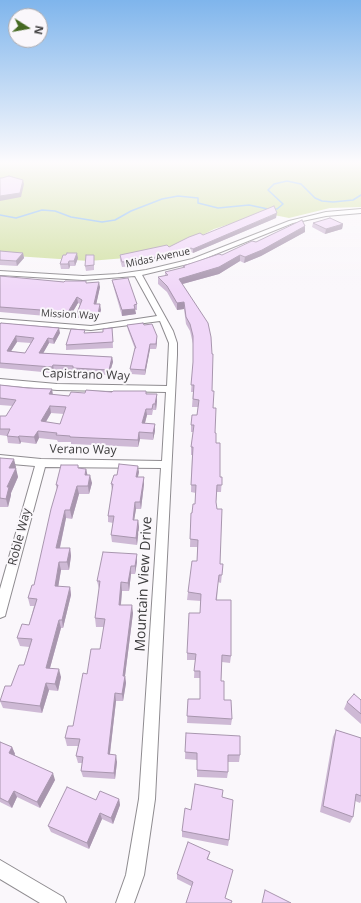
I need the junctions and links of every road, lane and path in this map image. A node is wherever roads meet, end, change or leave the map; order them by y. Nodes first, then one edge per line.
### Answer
1 (361, 211) edge
2 (0, 273) edge
3 (138, 274) junction
4 (162, 318) junction
5 (0, 321) edge
6 (0, 382) edge
7 (171, 389) junction
8 (0, 459) edge
9 (41, 462) junction
10 (166, 465) junction
11 (0, 612) edge
12 (0, 869) edge
13 (57, 903) edge
14 (126, 903) edge

1 - 3 street, Midas Avenue
2 - 3 street, Midas Avenue
3 - 4 street, Mountain View Drive
4 - 5 street, Mission Way
4 - 7 street, Mountain View Drive
6 - 7 street, Capistrano Way
7 - 10 street, Mountain View Drive
8 - 9 street, Verano Way
9 - 10 street, Verano Way
9 - 11 street, Roble Way
10 - 14 street, Mountain View Drive
12 - 13 street

